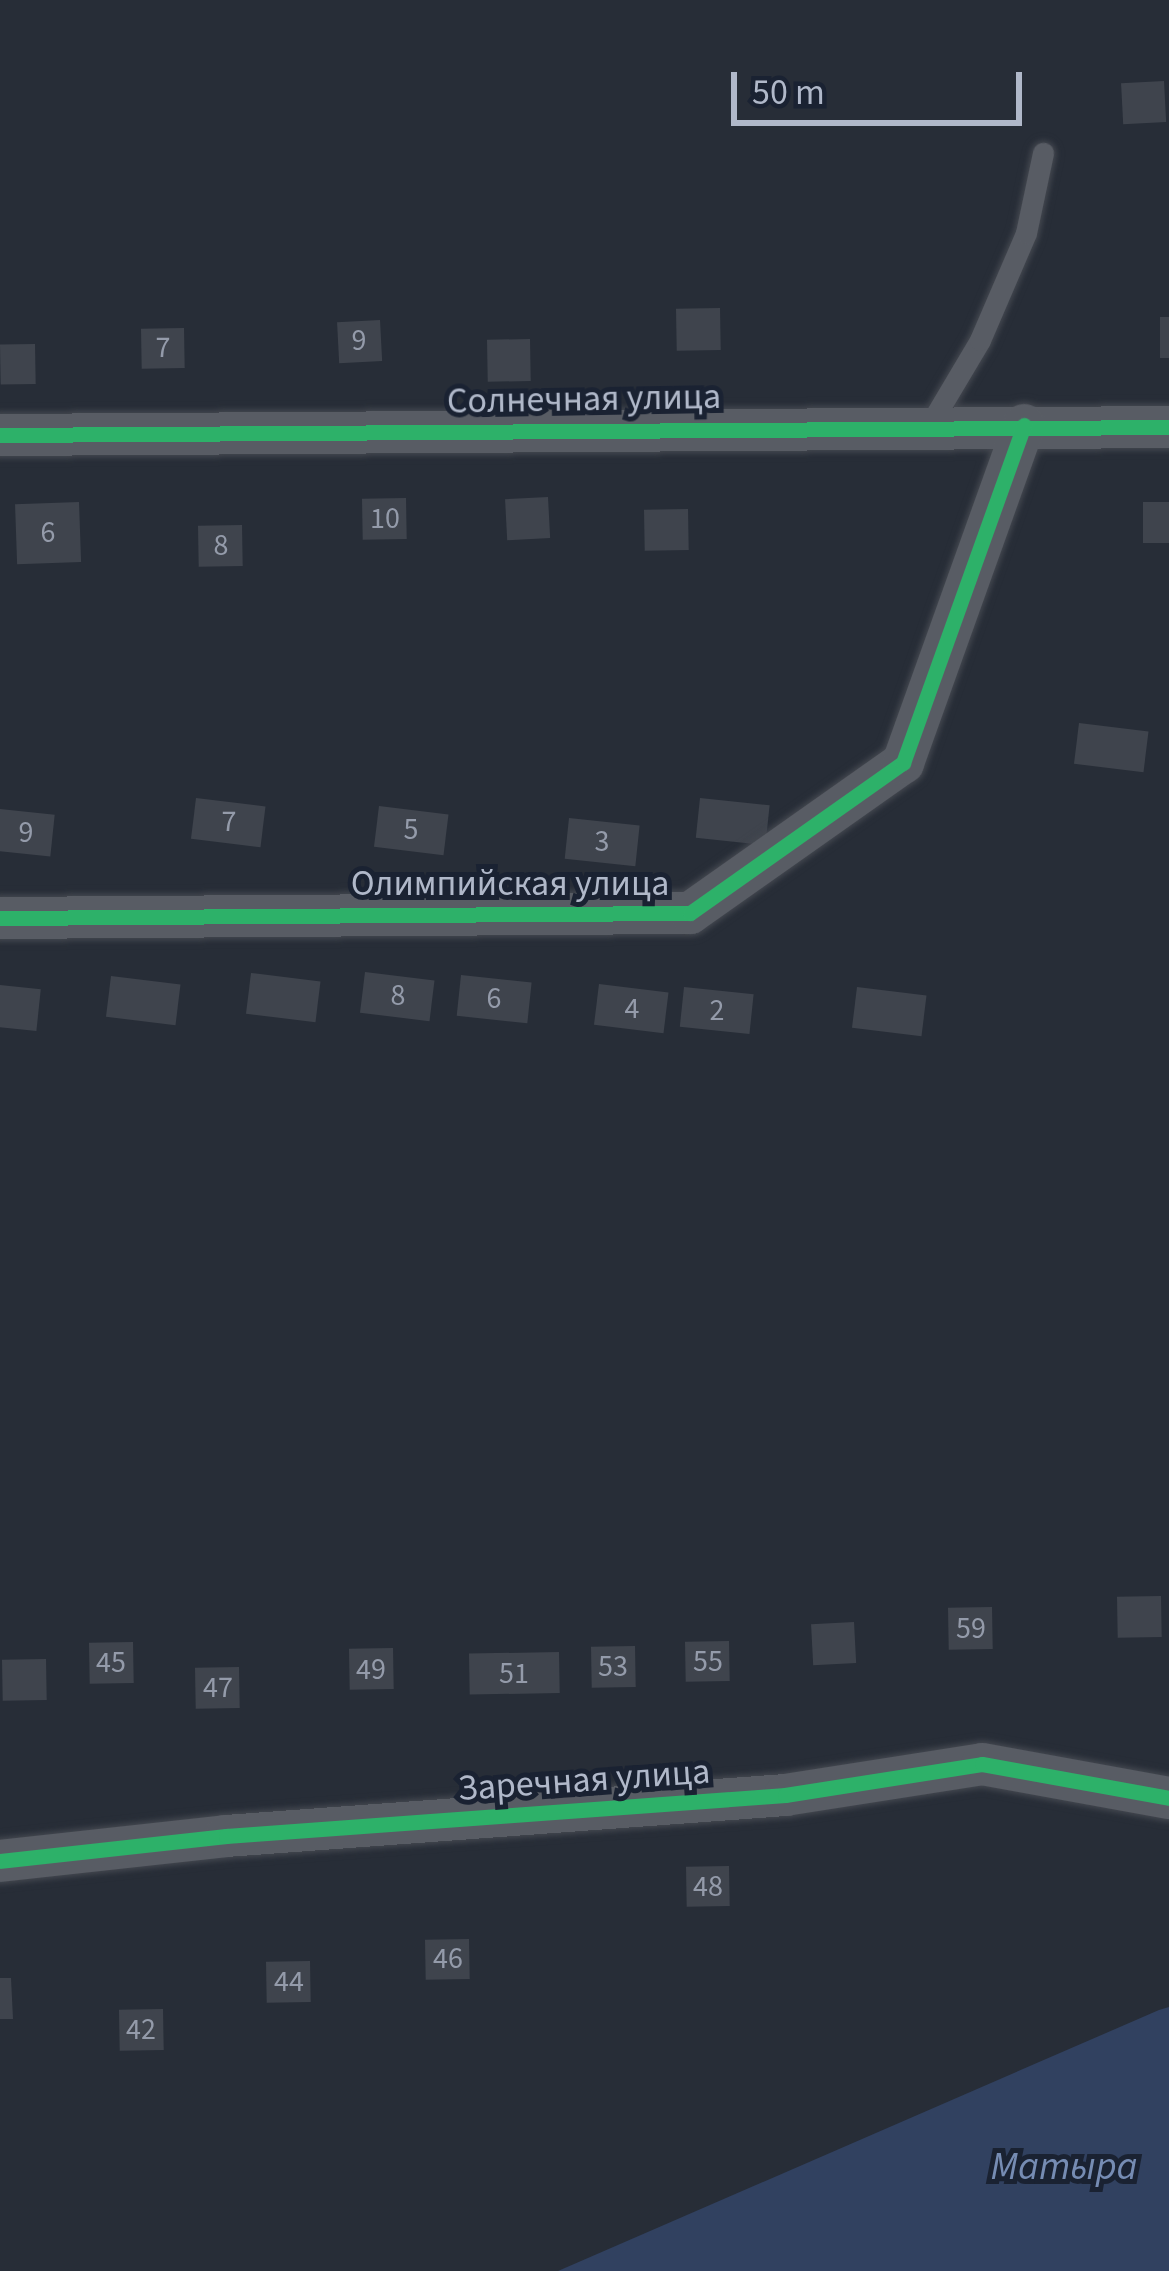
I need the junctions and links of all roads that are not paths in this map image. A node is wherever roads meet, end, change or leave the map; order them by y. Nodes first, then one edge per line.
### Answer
1 (1043, 153) dead end
2 (1024, 425) junction
3 (929, 426) junction
4 (1169, 427) edge
5 (0, 435) edge
6 (0, 918) edge
7 (1169, 1798) edge
8 (0, 1861) edge

1 - 3 lane
2 - 3 street, Солнечная улица
2 - 4 street, Солнечная улица
2 - 6 street, Олимпийская улица
3 - 5 street, Солнечная улица
7 - 8 street, Заречная улица

